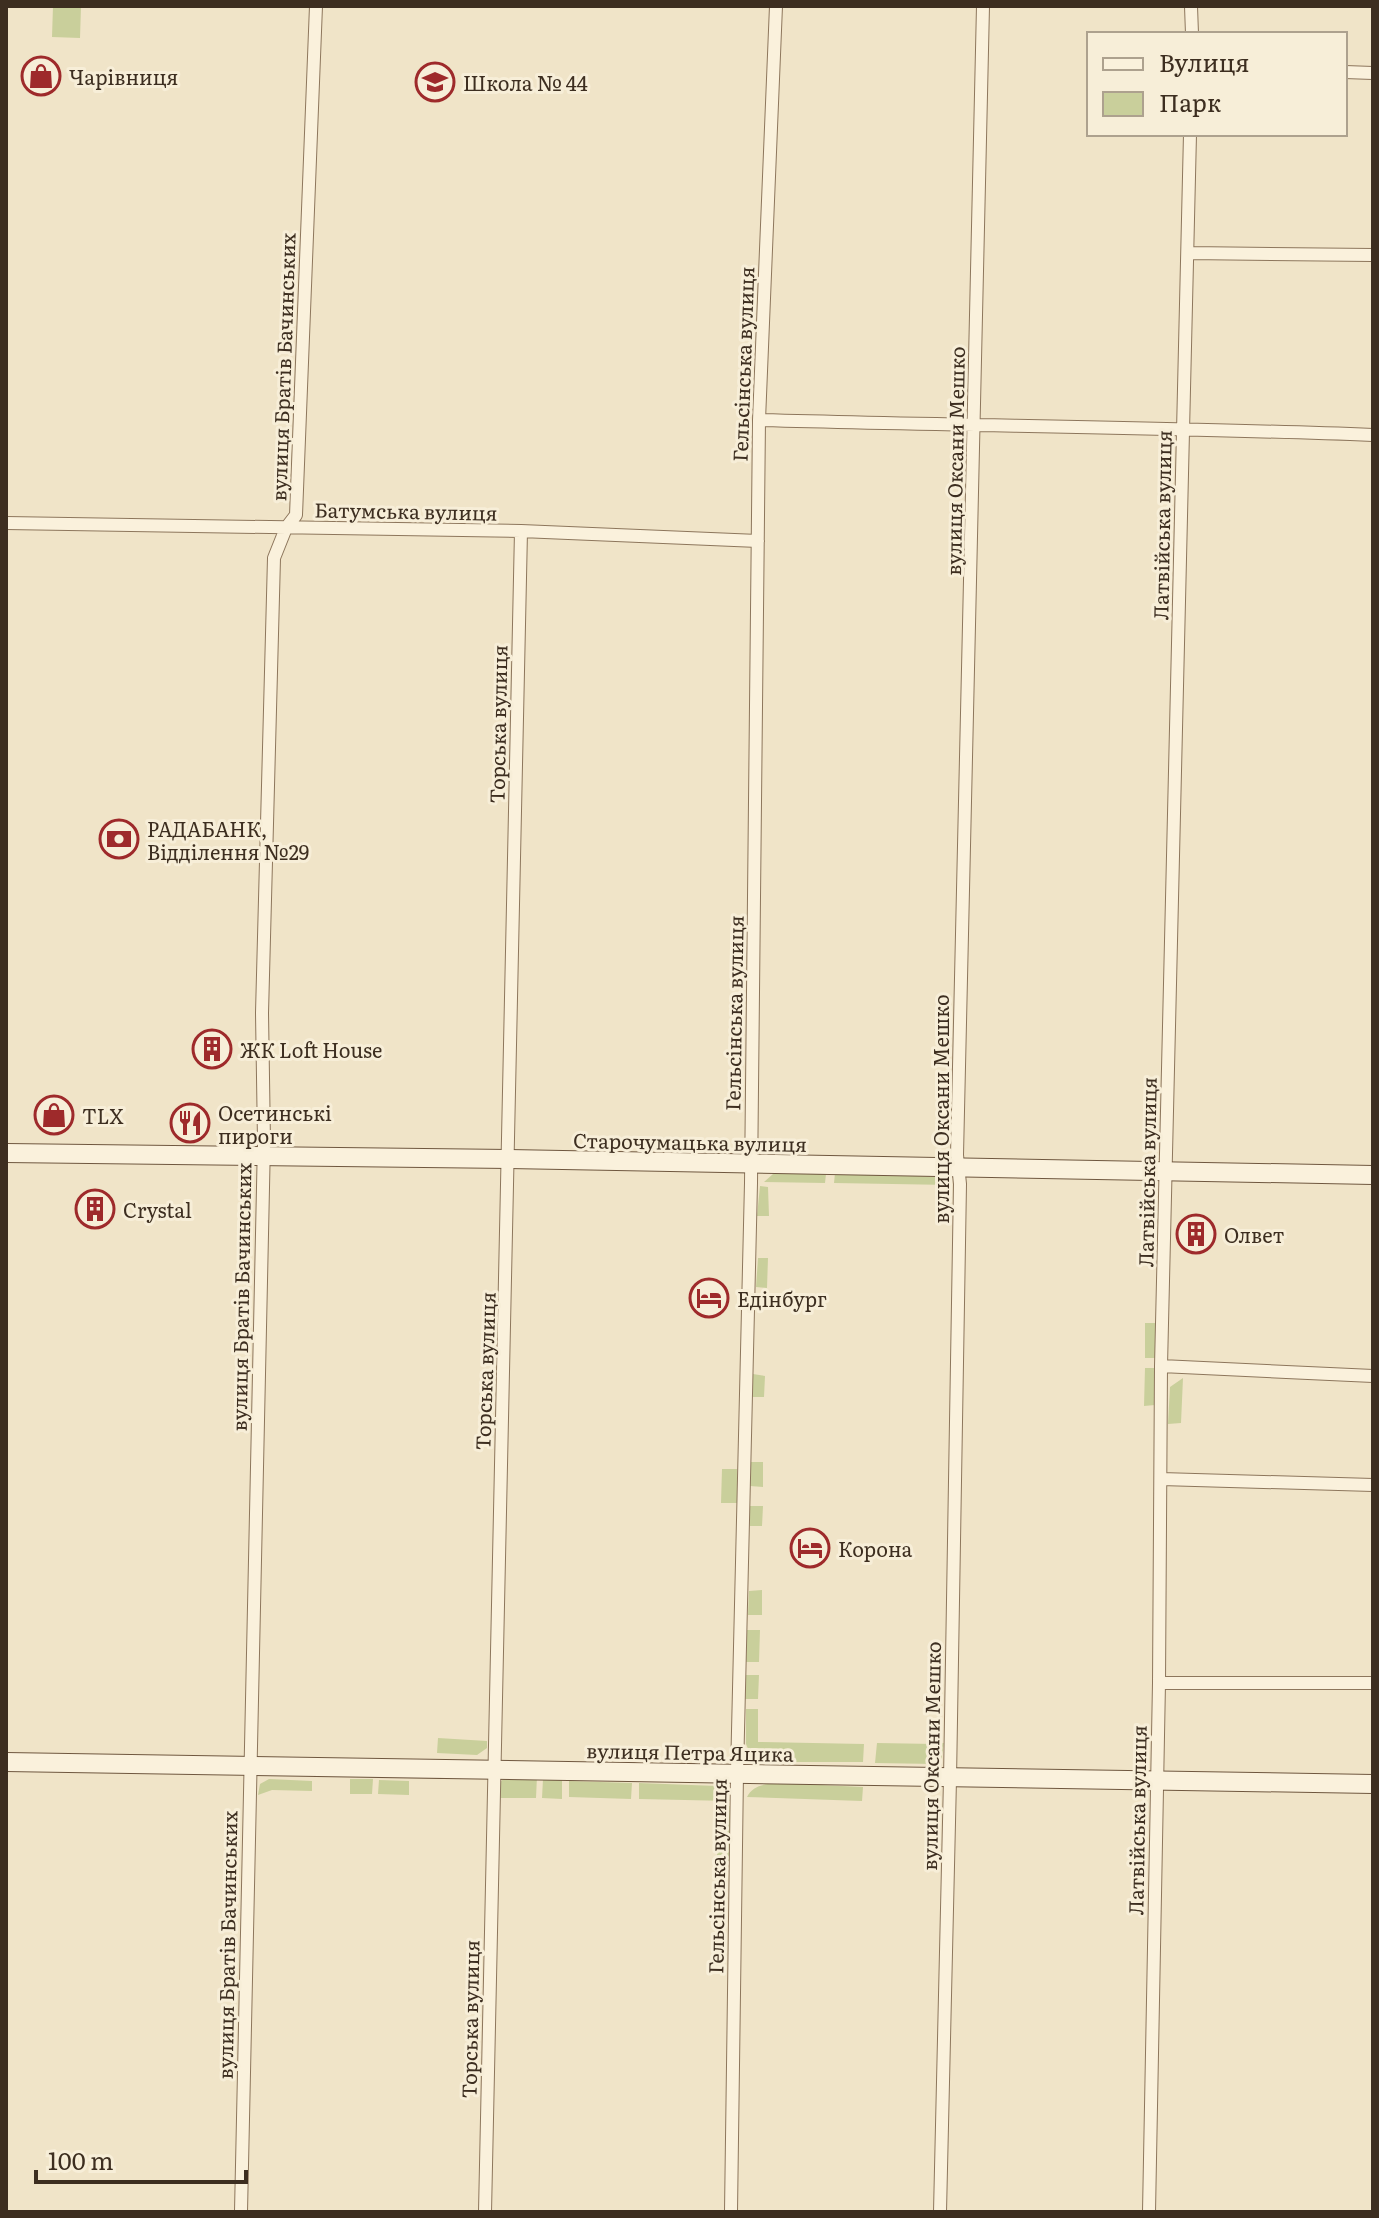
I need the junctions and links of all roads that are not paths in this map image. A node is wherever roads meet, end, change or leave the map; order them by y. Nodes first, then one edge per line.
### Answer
1 (316, 6) edge
2 (776, 6) edge
3 (983, 6) edge
4 (1191, 6) edge
5 (1192, 32) edge
6 (1347, 72) edge
7 (1373, 73) edge
8 (1190, 136) edge
9 (1188, 253) junction
10 (1373, 255) edge
11 (759, 420) junction
12 (975, 427) junction
13 (1183, 428) junction
14 (1373, 435) edge
15 (6, 523) edge
16 (286, 528) junction
17 (521, 531) junction
18 (758, 541) junction
19 (6, 1153) edge
20 (263, 1158) junction
21 (509, 1159) junction
22 (751, 1164) junction
23 (958, 1168) junction
24 (1167, 1171) junction
25 (1373, 1175) edge
26 (1161, 1366) junction
27 (1373, 1376) edge
28 (1161, 1479) junction
29 (1373, 1485) edge
30 (1159, 1683) junction
31 (1373, 1683) edge
32 (6, 1762) edge
33 (250, 1768) junction
34 (493, 1769) junction
35 (737, 1773) junction
36 (950, 1779) junction
37 (1157, 1781) junction
38 (1373, 1784) edge
39 (241, 2212) edge
40 (485, 2212) edge
41 (731, 2212) edge
42 (940, 2212) edge
43 (1149, 2212) edge

1 - 16 street, вулиця Братів Бачинських
2 - 11 street, Гельсінська вулиця
3 - 12 street, вулиця Оксани Мешко
4 - 5 street
6 - 7 street
8 - 9 street, Латвійська вулиця
9 - 10 street
9 - 13 street, Латвійська вулиця
11 - 12 street
11 - 18 street, Гельсінська вулиця
12 - 13 street
12 - 23 street, вулиця Оксани Мешко
13 - 14 street
13 - 24 street, Латвійська вулиця
15 - 16 street, Батумська вулиця
16 - 17 street, Батумська вулиця
16 - 20 street, вулиця Братів Бачинських
17 - 18 street, Батумська вулиця
17 - 21 street, Торська вулиця
18 - 22 street, Гельсінська вулиця
19 - 20 street, Старочумацька вулиця
20 - 21 street, Старочумацька вулиця
20 - 33 street, вулиця Братів Бачинських
21 - 22 street, Старочумацька вулиця
21 - 34 street, Торська вулиця
22 - 23 street, Старочумацька вулиця
22 - 35 street, Гельсінська вулиця
23 - 24 street, Старочумацька вулиця
23 - 36 street, вулиця Оксани Мешко
24 - 25 street, Старочумацька вулиця
24 - 26 street, Латвійська вулиця
26 - 27 street
26 - 28 street, Латвійська вулиця
28 - 29 street
28 - 30 street, Латвійська вулиця
30 - 31 street
30 - 37 street, Латвійська вулиця
32 - 33 street, вулиця Петра Яцика
33 - 34 street, вулиця Петра Яцика
33 - 39 street, вулиця Братів Бачинських
34 - 35 street, вулиця Петра Яцика
34 - 40 street, Торська вулиця
35 - 36 street, вулиця Петра Яцика
35 - 41 street, Гельсінська вулиця
36 - 37 street, вулиця Петра Яцика
36 - 42 street, вулиця Оксани Мешко
37 - 38 street, вулиця Петра Яцика
37 - 43 street, Латвійська вулиця

